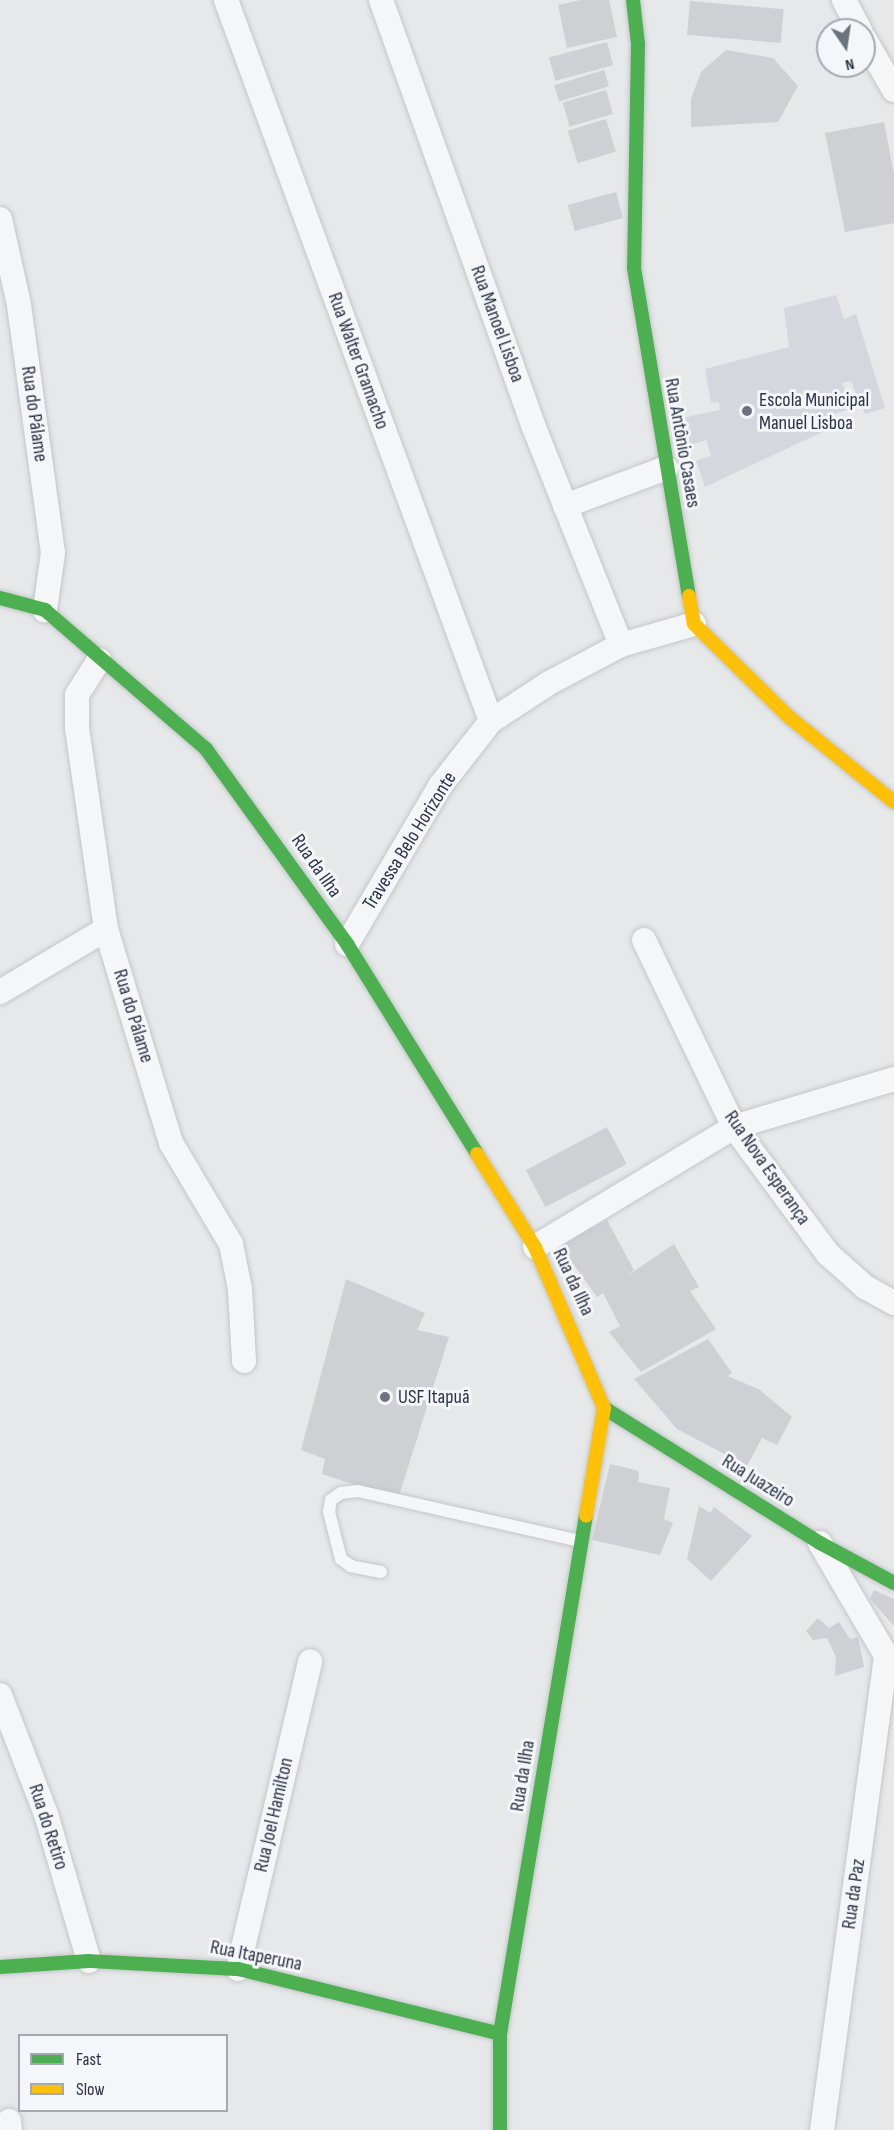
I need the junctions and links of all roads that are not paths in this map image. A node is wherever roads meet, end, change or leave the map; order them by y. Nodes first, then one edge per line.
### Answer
1 (226, 0) edge
2 (381, 0) edge
3 (633, 0) edge
4 (844, 0) edge
5 (854, 18) edge
6 (876, 59) edge
7 (894, 90) edge
8 (0, 219) edge
9 (9, 308) edge
10 (666, 468) junction
11 (565, 506) junction
12 (0, 598) edge
13 (45, 610) junction
14 (694, 624) junction
15 (621, 645) junction
16 (99, 660) junction
17 (491, 721) junction
18 (894, 802) edge
19 (106, 929) junction
20 (644, 940) dead end
21 (347, 944) junction
22 (0, 992) edge
23 (894, 1079) edge
24 (734, 1127) junction
25 (535, 1246) junction
26 (894, 1303) edge
27 (244, 1361) dead end
28 (604, 1408) junction
29 (581, 1541) junction
30 (820, 1543) junction
31 (381, 1572) dead end
32 (894, 1583) edge
33 (310, 1661) dead end
34 (890, 1664) edge
35 (0, 1695) edge
36 (89, 1961) junction
37 (0, 1967) edge
38 (238, 1969) junction
39 (500, 2034) junction
40 (500, 2130) edge
41 (822, 2130) edge

1 - 17 street, Rua Walter Gramacho
2 - 11 street, Rua Manoel Lisboa
3 - 10 main road, Rua Antônio Casaes
4 - 5 street
6 - 7 street
8 - 9 street, Rua do Pálame
9 - 13 street, Rua do Pálame
10 - 11 street
10 - 14 main road, Rua Antônio Casaes
11 - 15 street, Rua Manoel Lisboa
12 - 13 main road
13 - 16 main road, Rua da Ilha
14 - 15 street, Travessa Belo Horizonte
14 - 18 main road
15 - 17 street, Travessa Belo Horizonte
16 - 19 street, Rua do Pálame
16 - 21 main road, Rua da Ilha
17 - 21 street, Travessa Belo Horizonte
19 - 22 street
19 - 27 street, Rua do Pálame
20 - 24 street, Rua Nova Esperança
21 - 25 main road, Rua da Ilha
23 - 24 street
24 - 25 street
24 - 26 street, Rua Nova Esperança
25 - 28 main road, Rua da Ilha
28 - 29 main road, Rua da Ilha
28 - 30 main road, Rua Juazeiro
29 - 31 lane
29 - 39 main road, Rua da Ilha
30 - 32 main road, Rua Juazeiro
30 - 34 street
33 - 38 street, Rua Joel Hamilton
34 - 41 street, Rua da Paz
35 - 36 street, Rua do Retiro
36 - 37 main road, Rua Itaperuna
36 - 38 main road, Rua Itaperuna
38 - 39 main road, Rua Itaperuna
39 - 40 main road, Rua da Ilha

